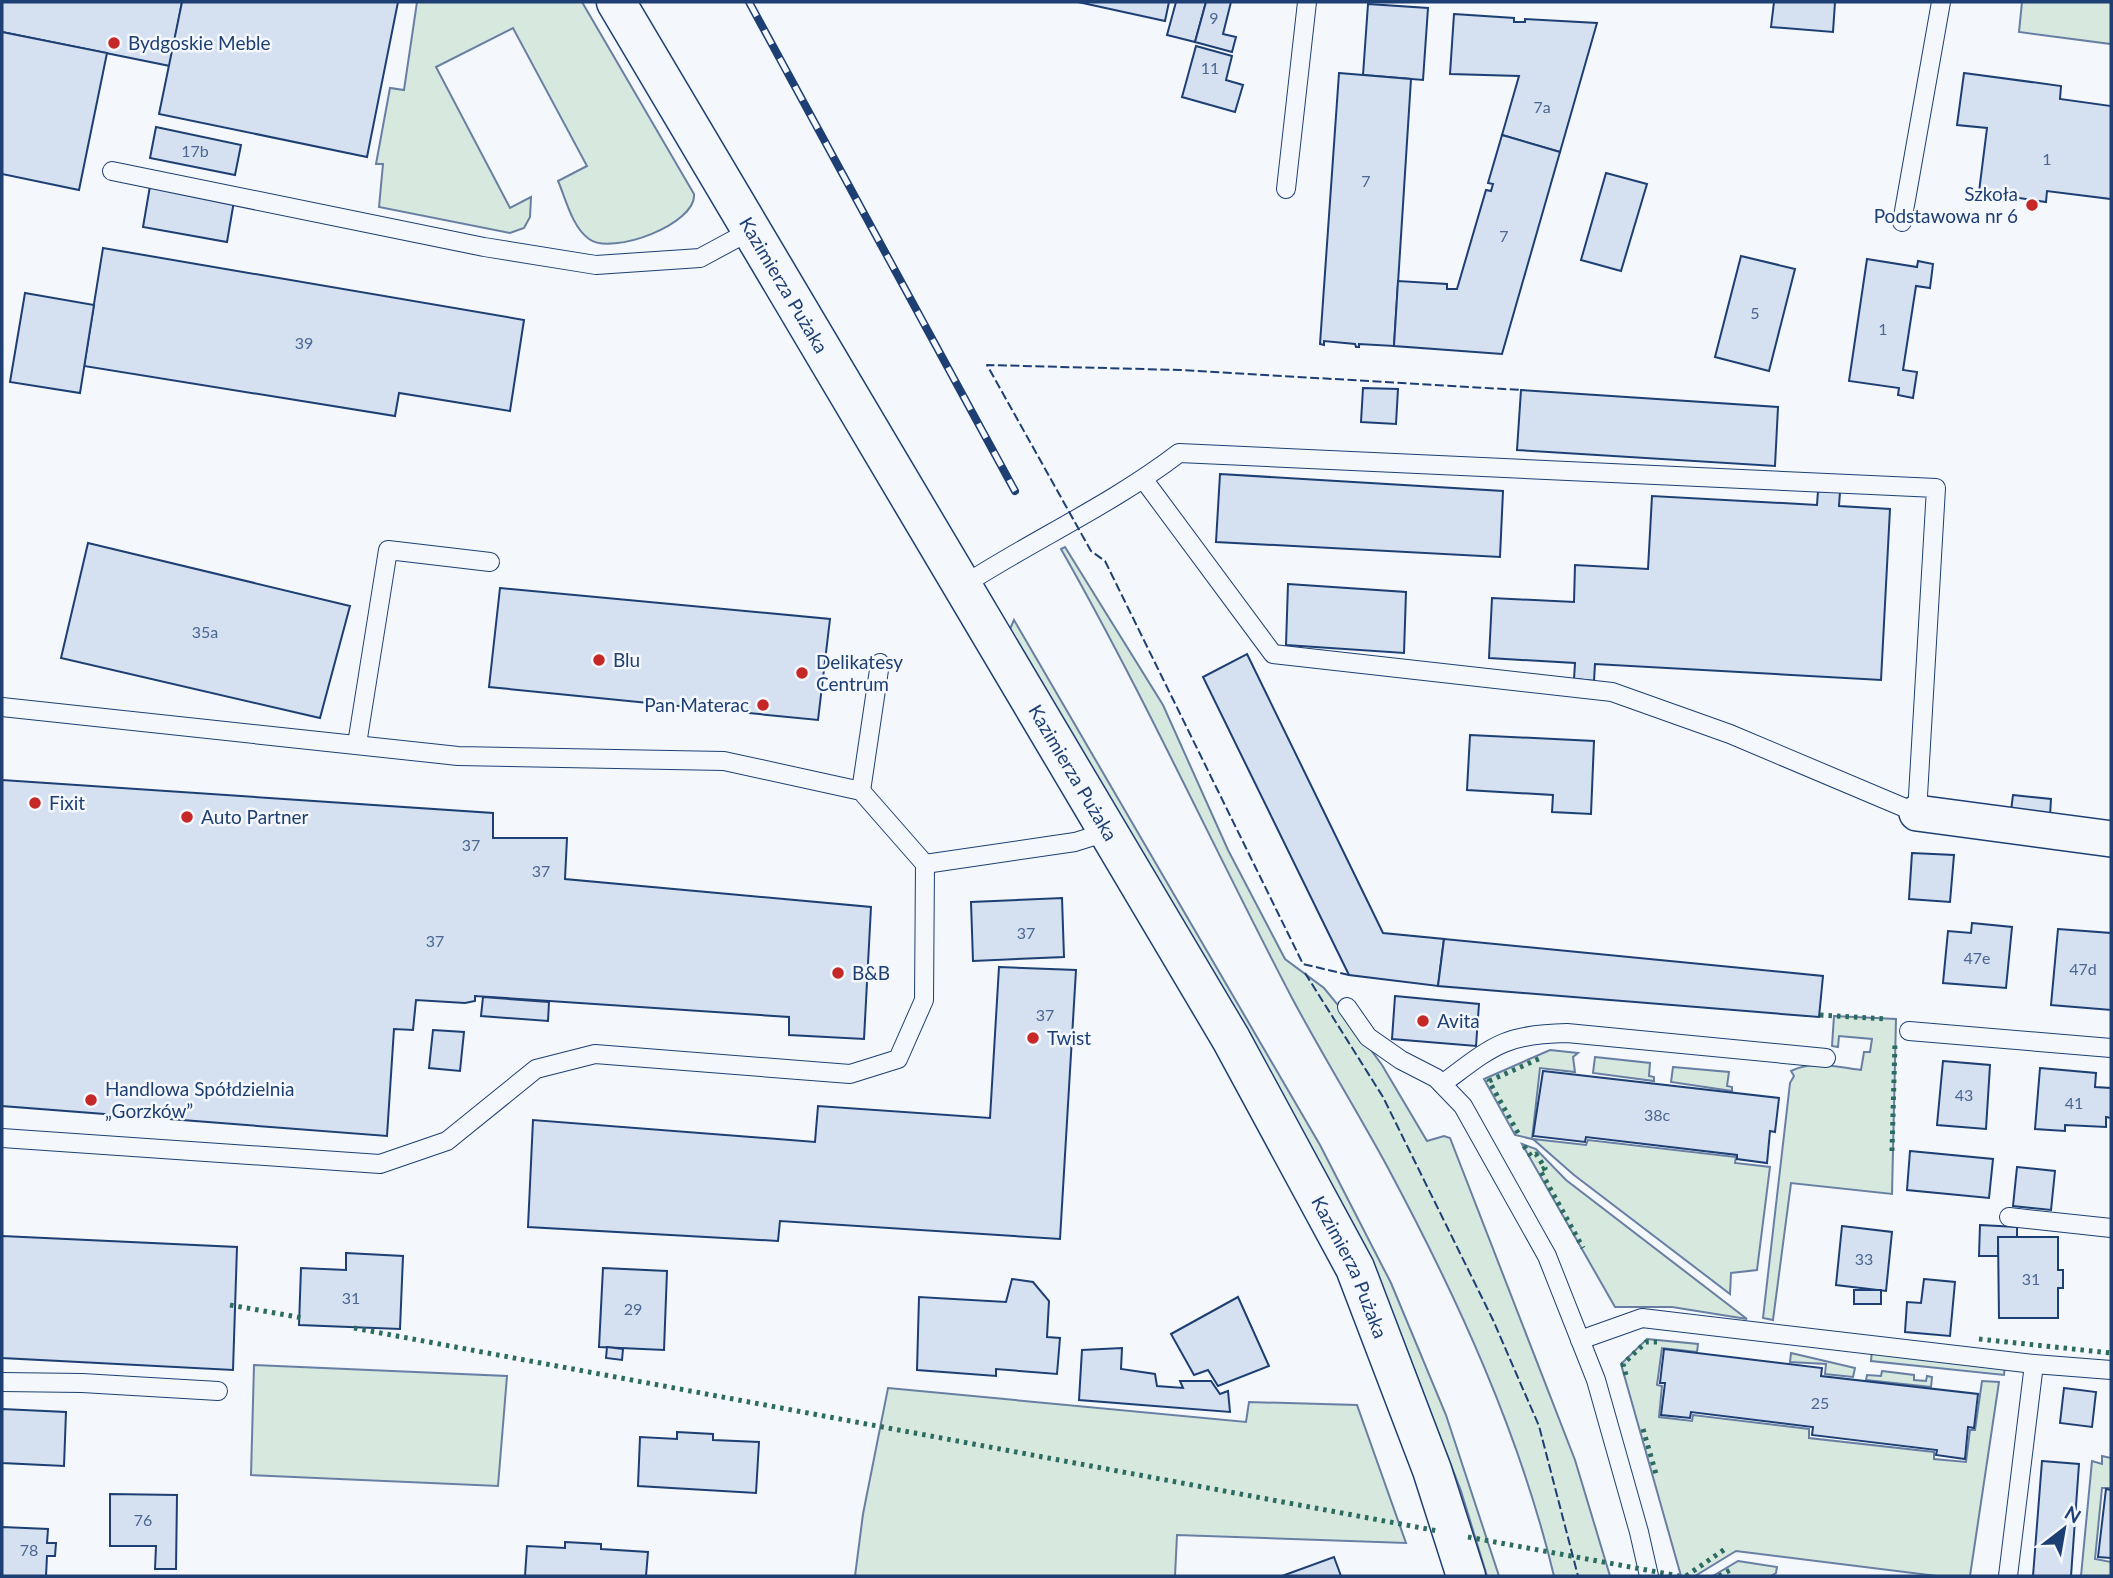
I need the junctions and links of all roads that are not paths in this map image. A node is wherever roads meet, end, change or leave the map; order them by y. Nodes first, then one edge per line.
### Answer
1 (616, 2) edge
2 (1307, 2) edge
3 (1941, 2) edge
4 (112, 171) dead end
5 (1286, 189) dead end
6 (1902, 222) dead end
7 (750, 232) junction
8 (1144, 480) junction
9 (490, 562) dead end
10 (961, 586) junction
11 (880, 663) dead end
12 (2, 708) edge
13 (356, 744) junction
14 (861, 791) junction
15 (1917, 813) junction
16 (1107, 832) junction
17 (2111, 839) edge
18 (925, 864) junction
19 (1347, 1007) dead end
20 (1909, 1031) dead end
21 (2111, 1048) edge
22 (1826, 1058) dead end
23 (1442, 1084) junction
24 (2, 1138) edge
25 (2009, 1217) dead end
26 (2111, 1228) edge
27 (1580, 1340) junction
28 (2034, 1364) junction
29 (2111, 1370) edge
30 (2, 1382) edge
31 (218, 1391) dead end
32 (1466, 1576) edge
33 (1649, 1576) edge
34 (2008, 1576) edge

1 - 7 street, Kazimierza Pużaka
2 - 5 lane
3 - 6 lane
4 - 7 lane
7 - 10 street, Kazimierza Pużaka
8 - 10 lane
8 - 15 lane
8 - 15 lane
9 - 13 lane
10 - 16 street, Kazimierza Pużaka
11 - 14 lane
12 - 13 lane
13 - 14 lane
14 - 18 lane
15 - 17 street
16 - 18 lane
16 - 32 street, Kazimierza Pużaka
18 - 24 lane
19 - 23 lane
20 - 21 lane
22 - 23 lane
23 - 27 lane
25 - 26 lane
27 - 28 lane
27 - 33 lane
28 - 29 lane
28 - 34 lane
30 - 31 lane

